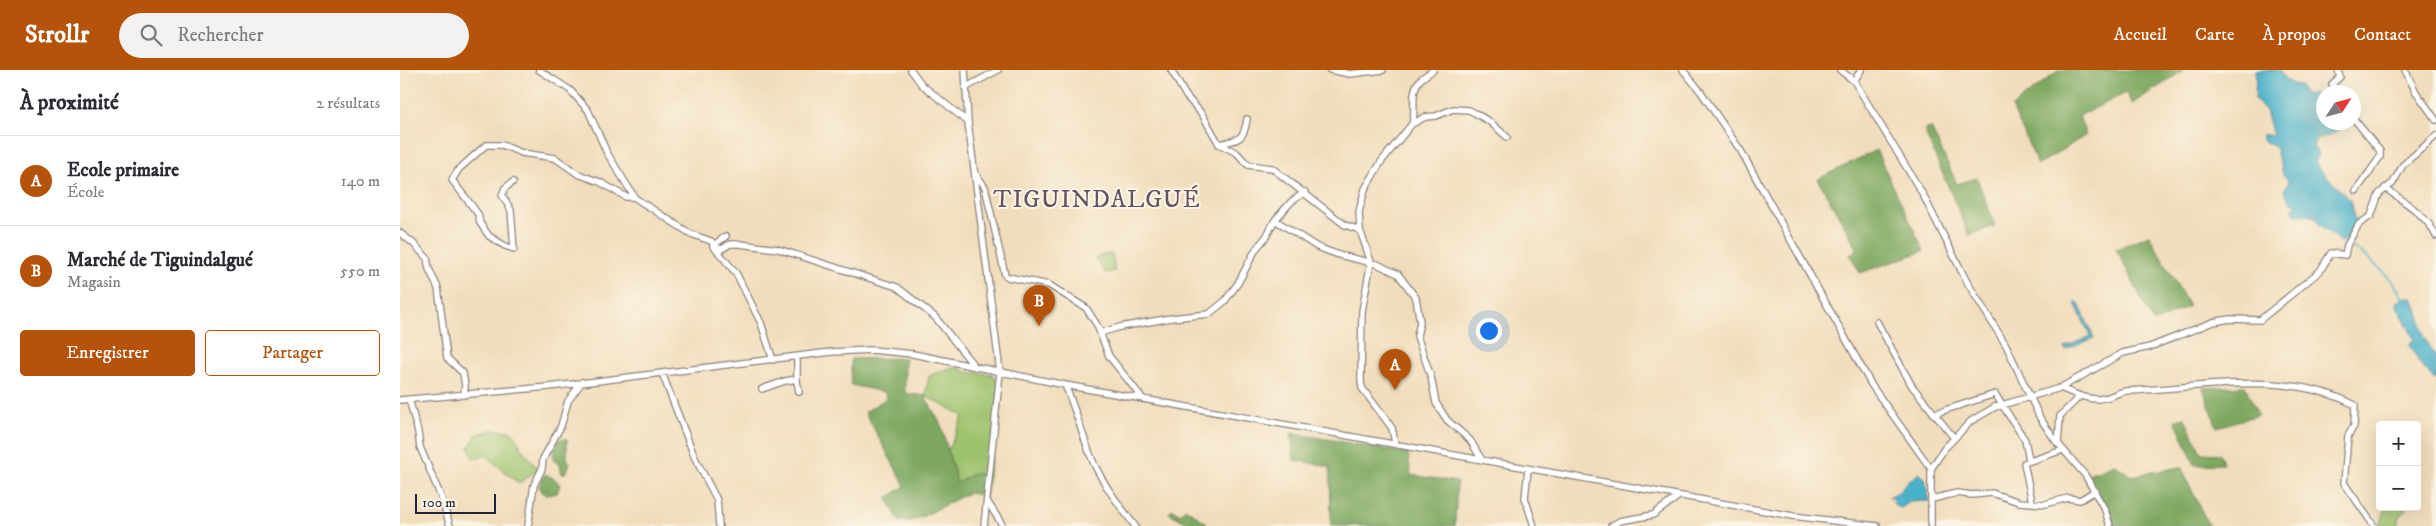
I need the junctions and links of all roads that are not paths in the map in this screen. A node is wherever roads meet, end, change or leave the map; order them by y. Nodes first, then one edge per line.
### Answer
1 (538, 70) edge
2 (911, 70) edge
3 (965, 70) edge
4 (998, 70) edge
5 (1171, 70) edge
6 (1330, 70) edge
7 (1383, 70) edge
8 (1433, 70) edge
9 (1683, 70) edge
10 (1840, 70) edge
11 (1861, 70) edge
12 (2338, 70) edge
13 (2406, 70) edge
14 (1854, 81) junction
15 (2333, 85) edge
16 (965, 88) junction
17 (1248, 118) dead end
18 (2436, 120) edge
19 (968, 122) junction
20 (1412, 124) junction
21 (2361, 128) edge
22 (2436, 136) edge
23 (1507, 137) dead end
24 (1219, 144) junction
25 (976, 174) junction
26 (513, 182) dead end
27 (2385, 188) junction
28 (2356, 191) dead end
29 (1305, 192) junction
30 (634, 197) junction
31 (1275, 220) junction
32 (1360, 230) junction
33 (400, 233) edge
34 (726, 236) dead end
35 (2436, 236) edge
36 (712, 243) junction
37 (1371, 262) junction
38 (1877, 322) dead end
39 (1100, 333) junction
40 (797, 356) junction
41 (773, 360) junction
42 (975, 367) junction
43 (1000, 372) junction
44 (662, 373) junction
45 (797, 379) junction
46 (582, 382) junction
47 (1065, 385) junction
48 (2060, 388) junction
49 (762, 389) dead end
50 (799, 392) dead end
51 (464, 395) junction
52 (2080, 396) junction
53 (2031, 398) junction
54 (409, 399) junction
55 (1143, 399) junction
56 (400, 400) edge
57 (2002, 404) junction
58 (1933, 414) junction
59 (1954, 438) junction
60 (1395, 444) junction
61 (2058, 444) junction
62 (2063, 450) junction
63 (1482, 460) junction
64 (2029, 460) junction
65 (1528, 469) junction
66 (1931, 469) junction
67 (2095, 492) junction
68 (1679, 496) junction
69 (1932, 498) junction
70 (987, 501) junction
71 (2032, 502) junction
72 (450, 526) edge
73 (528, 526) edge
74 (719, 526) edge
75 (984, 526) edge
76 (1003, 526) edge
77 (1135, 526) edge
78 (1534, 526) edge
79 (1611, 526) edge
80 (1877, 526) edge
81 (1931, 526) edge
82 (2110, 526) edge
83 (2374, 526) edge

1 - 30 street
2 - 19 street
3 - 16 street
4 - 16 street
5 - 24 street
6 - 7 street
8 - 20 street
9 - 66 street
10 - 14 street
11 - 14 street
12 - 15 street
13 - 18 street
14 - 53 street
16 - 19 street
17 - 24 street
19 - 25 street
20 - 23 street
20 - 32 street
21 - 28 street
22 - 27 street
24 - 29 street
25 - 39 street
25 - 43 street
26 - 30 street
27 - 35 street
27 - 48 street
29 - 31 street
29 - 32 street
30 - 36 street
31 - 37 street
31 - 39 street
32 - 37 street
33 - 51 street
34 - 36 street
36 - 41 street
36 - 42 street
37 - 60 street
37 - 63 street
38 - 58 street
39 - 55 street
40 - 41 street
40 - 42 street
40 - 45 street
41 - 44 street
42 - 43 street
43 - 47 street
43 - 70 street
44 - 46 street
44 - 74 street
45 - 49 street
45 - 50 street
46 - 51 street
46 - 73 street
47 - 55 street
47 - 77 street
48 - 52 street
48 - 53 street
51 - 54 street
52 - 61 street
52 - 83 street
53 - 57 street
53 - 61 street
54 - 56 street
54 - 72 street
55 - 60 street
57 - 58 street
57 - 59 street
57 - 64 street
58 - 59 street
59 - 66 street
60 - 63 street
61 - 62 street
62 - 64 street
62 - 67 street
63 - 65 street
64 - 71 street
65 - 68 street
65 - 78 street
66 - 69 street
67 - 71 street
67 - 82 street
68 - 79 street
68 - 80 street
69 - 71 street
69 - 81 street
70 - 75 street
70 - 76 street

